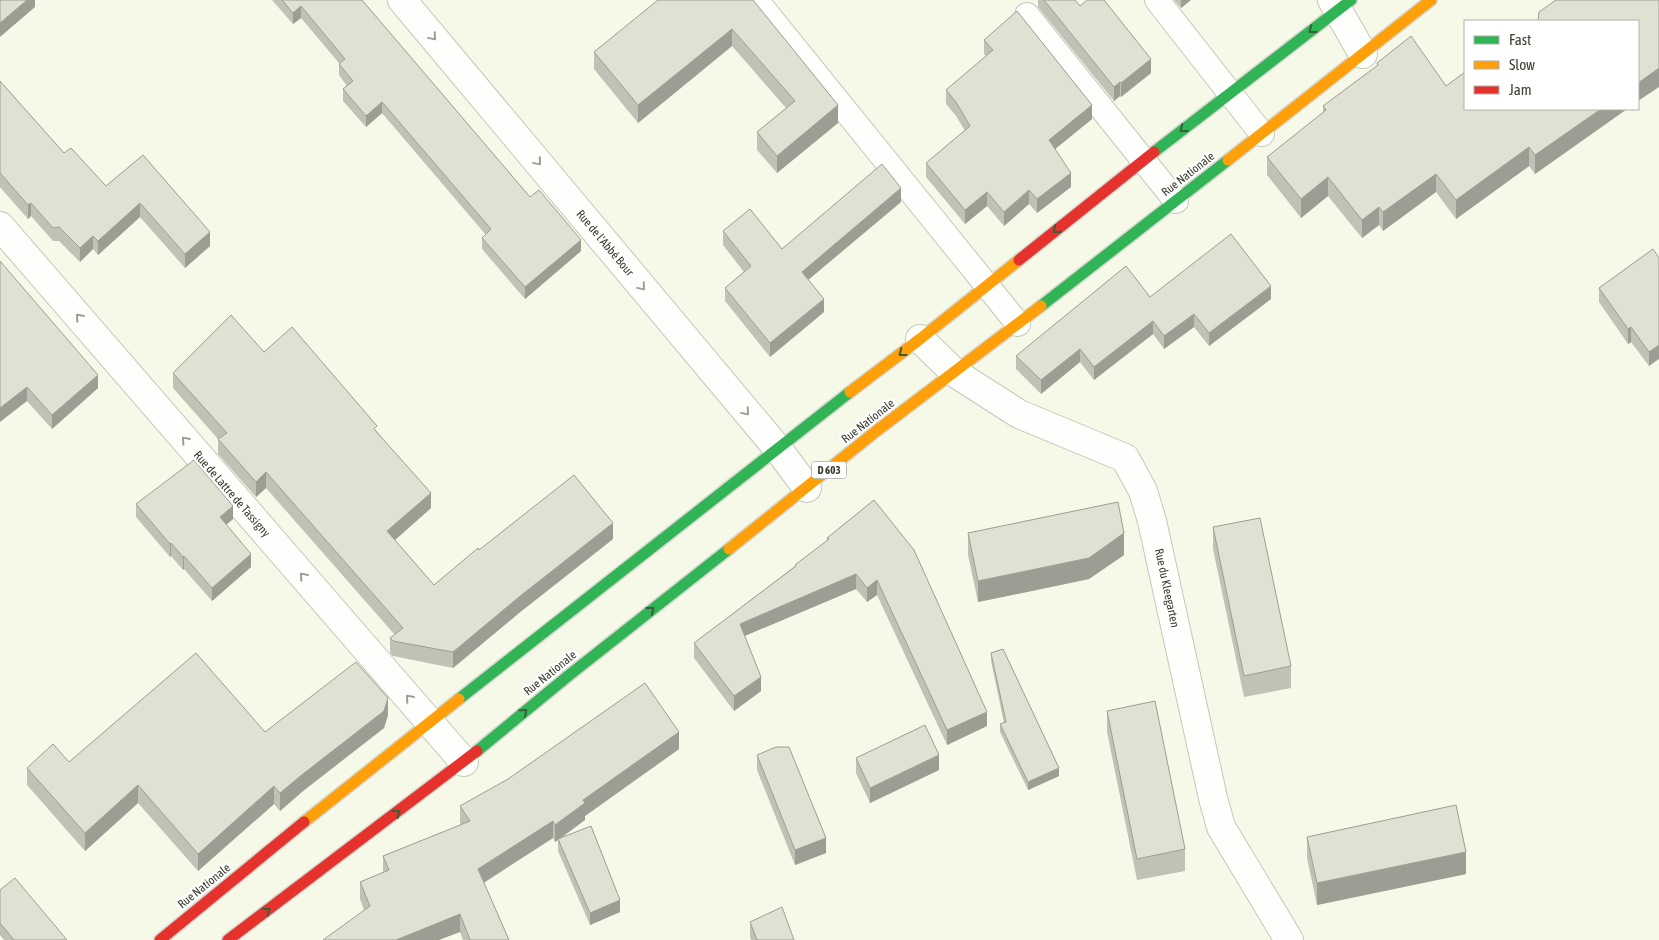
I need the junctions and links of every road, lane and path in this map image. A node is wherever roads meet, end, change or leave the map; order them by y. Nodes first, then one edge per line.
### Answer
1 (402, 0) edge
2 (756, 0) edge
3 (1157, 0) edge
4 (1431, 0) edge
5 (1340, 4) edge
6 (1027, 14) dead end
7 (1363, 54) junction
8 (1230, 93) junction
9 (1262, 134) junction
10 (1143, 161) junction
11 (1176, 201) junction
12 (0, 226) edge
13 (987, 285) junction
14 (1018, 324) junction
15 (920, 339) junction
16 (955, 373) junction
17 (778, 449) junction
18 (807, 488) junction
19 (430, 722) junction
20 (464, 762) junction
21 (160, 940) edge
22 (228, 940) edge
23 (1289, 940) edge

1 -> 17 street, Rue de l'Abbé Bour
2 - 13 lane
3 - 8 lane
4 - 7 main road, Rue Nationale / D 603
5 - 7 street
5 -> 8 main road, Rue Nationale
6 - 10 lane
7 - 9 main road, Rue Nationale / D 603
8 - 9 lane
8 -> 10 main road, Rue Nationale
9 - 11 main road, Rue Nationale / D 603
10 - 11 lane
10 -> 13 main road, Rue Nationale
11 - 14 main road, Rue Nationale / D 603
19 -> 12 street, Rue de Lattre de Tassigny
13 - 14 lane
13 - 15 main road, Rue Nationale
14 - 16 main road, Rue Nationale / D 603
15 - 16 street, Rue du Kleegarten
15 -> 17 main road, Rue Nationale
16 - 18 main road, Rue Nationale / D 603
16 - 23 street, Rue du Kleegarten
17 - 18 street, Rue de l'Abbé Bour
17 - 19 main road, Rue Nationale
20 -> 18 main road, Rue Nationale / D 603
19 - 20 street, Rue de Lattre de Tassigny
19 - 21 main road, Rue Nationale
22 -> 20 main road, Rue Nationale / D 603

